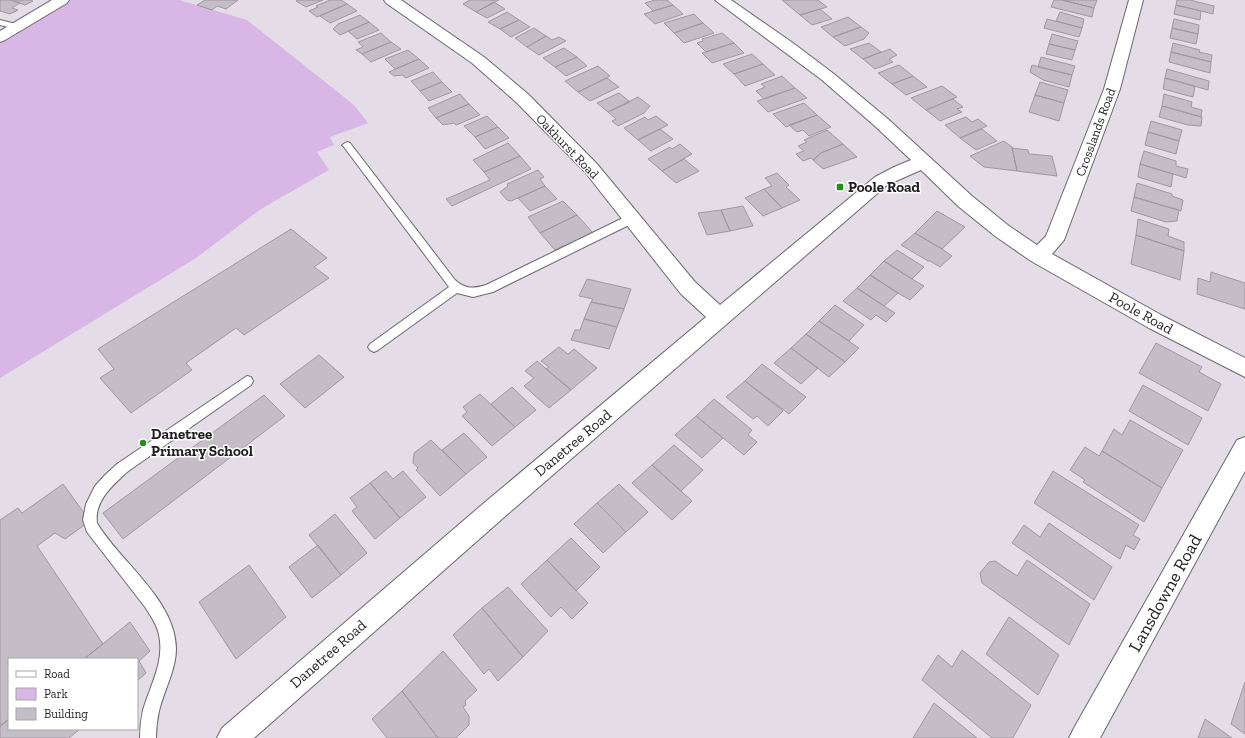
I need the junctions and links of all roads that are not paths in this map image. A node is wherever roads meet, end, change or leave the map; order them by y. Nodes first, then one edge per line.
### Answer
1 (62, 0) edge
2 (391, 0) edge
3 (1136, 0) edge
4 (730, 1) edge
5 (0, 22) edge
6 (17, 27) junction
7 (0, 37) edge
8 (347, 145) dead end
9 (924, 162) junction
10 (631, 219) junction
11 (1038, 256) junction
12 (456, 288) junction
13 (720, 318) junction
14 (374, 347) dead end
15 (1245, 368) edge
16 (247, 381) dead end
17 (1245, 448) edge
18 (148, 738) edge
19 (232, 738) edge
20 (1084, 738) edge

1 - 6 street
2 - 10 street, Oakhurst Road
3 - 11 street, Crosslands Road
4 - 9 street, Poole Road
5 - 6 lane
6 - 7 street
8 - 12 lane
9 - 11 street, Poole Road
9 - 13 street, Danetree Road
10 - 12 lane
10 - 13 street, Oakhurst Road
11 - 15 street, Poole Road
12 - 14 lane
13 - 19 street, Danetree Road
16 - 18 lane
17 - 20 street, Lansdowne Road

